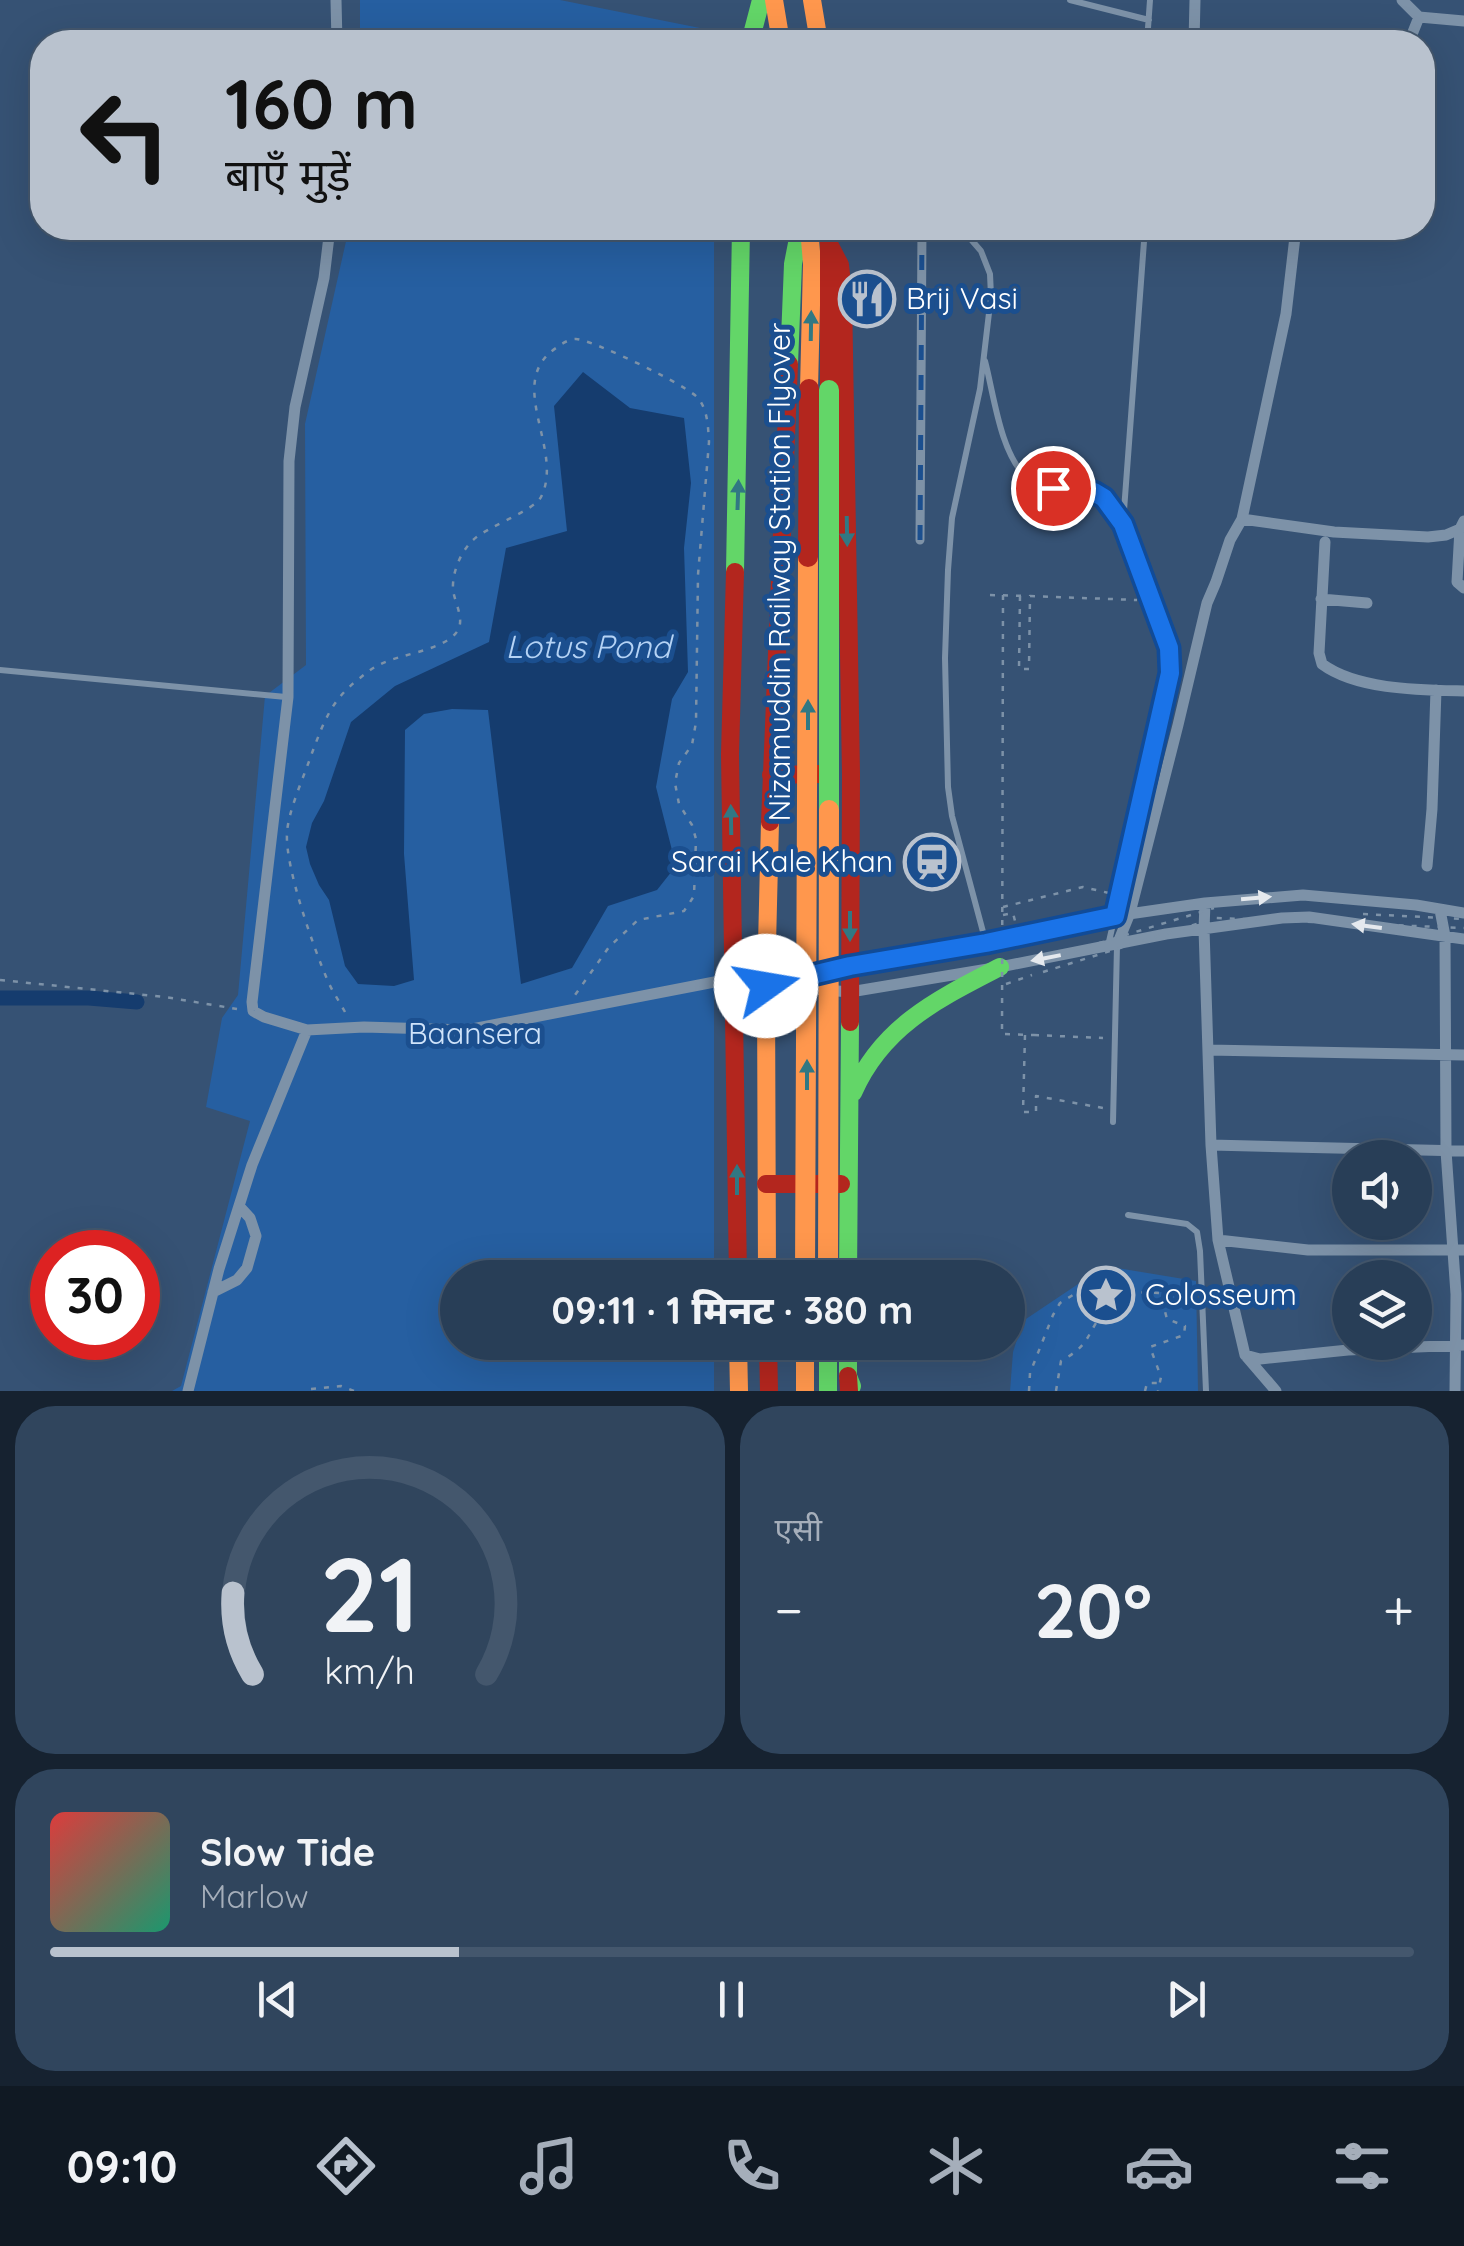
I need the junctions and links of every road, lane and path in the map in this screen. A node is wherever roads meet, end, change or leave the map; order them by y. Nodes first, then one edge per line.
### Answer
1 (336, 0) edge
2 (761, 0) edge
3 (774, 0) edge
4 (812, 0) edge
5 (1070, 0) edge
6 (1150, 0) edge
7 (1195, 0) edge
8 (1402, 0) edge
9 (1419, 17) junction
10 (1149, 20) junction
11 (1464, 20) edge
12 (337, 30) edge
13 (753, 30) edge
14 (780, 30) edge
15 (818, 30) edge
16 (1148, 30) edge
17 (1194, 30) edge
18 (1414, 30) edge
19 (329, 240) edge
20 (740, 240) edge
21 (798, 240) edge
22 (809, 240) edge
23 (829, 240) edge
24 (831, 240) edge
25 (971, 240) edge
26 (1144, 240) edge
27 (1295, 240) edge
28 (984, 355) junction
29 (819, 390) junction
30 (1242, 519) junction
31 (1123, 524) junction
32 (1462, 525) edge
33 (1325, 542) dead end
34 (1464, 588) edge
35 (990, 595) dead end
36 (1003, 596) junction
37 (1020, 596) junction
38 (1030, 596) junction
39 (1321, 599) junction
40 (1151, 600) junction
41 (1367, 603) dead end
42 (0, 670) edge
43 (1436, 690) junction
44 (1464, 691) edge
45 (288, 697) junction
46 (770, 774) junction
47 (851, 774) junction
48 (1427, 866) dead end
49 (1120, 896) junction
50 (1210, 905) junction
51 (1003, 907) junction
52 (1440, 910) junction
53 (1013, 913) dead end
54 (1130, 913) junction
55 (1363, 914) dead end
56 (1003, 915) junction
57 (1115, 916) junction
58 (1464, 916) edge
59 (1204, 928) junction
60 (1464, 928) edge
61 (1445, 936) junction
62 (1464, 938) edge
63 (986, 943) junction
64 (1113, 946) junction
65 (1038, 962) dead end
66 (850, 966) junction
67 (1002, 976) junction
68 (734, 978) junction
69 (0, 980) edge
70 (766, 986) junction
71 (850, 992) junction
72 (578, 1008) junction
73 (254, 1012) junction
74 (352, 1028) junction
75 (307, 1030) junction
76 (1025, 1035) junction
77 (1114, 1038) junction
78 (1209, 1050) junction
79 (1464, 1055) edge
80 (1444, 1056) junction
81 (849, 1108) junction
82 (1113, 1110) junction
83 (1113, 1122) dead end
84 (1211, 1145) junction
85 (1446, 1151) junction
86 (1464, 1151) edge
87 (766, 1184) junction
88 (848, 1184) junction
89 (239, 1206) junction
90 (1128, 1215) dead end
91 (1218, 1240) junction
92 (1459, 1250) edge
93 (738, 1260) edge
94 (768, 1260) edge
95 (805, 1260) edge
96 (828, 1260) edge
97 (848, 1260) edge
98 (213, 1292) junction
99 (1128, 1292) junction
100 (1087, 1296) junction
101 (1102, 1314) junction
102 (1459, 1345) edge
103 (1245, 1355) junction
104 (738, 1360) edge
105 (768, 1360) edge
106 (805, 1360) edge
107 (828, 1360) edge
108 (849, 1360) edge
109 (1160, 1383) junction
110 (850, 1386) edge
111 (311, 1389) edge
112 (188, 1391) edge
113 (354, 1391) edge
114 (738, 1391) edge
115 (769, 1391) edge
116 (805, 1391) edge
117 (828, 1391) edge
118 (1029, 1391) edge
119 (1056, 1391) edge
120 (1145, 1391) edge
121 (1158, 1391) edge
122 (1206, 1391) edge
123 (1276, 1391) edge
124 (1455, 1391) edge

1 - 12 street
2 - 13 main road
3 - 14 main road
4 - 15 main road
5 - 10 lane
6 - 10 lane
7 - 17 street
8 - 9 street
9 - 11 street
9 - 18 street
10 - 16 lane
19 - 45 street
68 -> 20 main road
21 - 46 main road
29 -> 22 main road, Nizamuddin Railway Station Flyover
23 - 29 main road, Nizamuddin Railway Station Flyover
24 -> 47 main road
25 - 28 lane
26 - 31 lane
27 - 30 street
28 - 31 lane
28 - 63 lane
95 -> 29 main road, Nizamuddin Railway Station Flyover, bridge
29 - 96 main road, Nizamuddin Railway Station Flyover, bridge
30 - 32 street
30 - 54 street
31 - 40 lane
32 - 34 street
33 - 39 street
35 - 36 path, bridge
36 - 37 path
36 - 51 path, bridge
37 - 38 path
37 - 38 path
38 - 40 path
39 - 41 street
39 - 43 street
40 - 49 lane
42 - 45 lane
43 - 44 street
43 - 48 street
45 - 73 street
46 - 47 main road
46 - 70 main road
47 -> 66 main road
49 - 51 path
49 - 57 lane
50 -> 52 street
50 - 54 street
50 - 59 street
50 - 65 path, bridge
51 - 56 path, bridge
52 - 58 street
52 - 61 street
53 - 56 path, bridge
54 - 57 street
54 - 64 street
55 - 58 path, bridge
56 - 67 path, bridge
57 - 63 street
57 - 64 lane
61 -> 59 street
59 - 64 street
59 - 78 street
60 - 67 path, bridge
61 - 62 street
61 - 80 street
63 - 66 street
64 -> 67 street
64 - 77 lane
66 - 70 street
66 - 71 main road
67 - 71 street
67 - 76 path, bridge
67 - 81 main road
68 - 72 street
93 -> 68 main road
69 - 73 path
70 - 71 street
70 - 87 main road
71 - 81 main road
72 - 74 street
72 - 74 path
73 - 75 street
74 - 75 street
75 - 89 street
76 - 77 path, bridge
76 - 82 path
77 - 82 lane
78 - 80 street
78 - 84 street
79 - 80 street
80 - 85 street
81 - 88 main road
82 - 83 lane
84 - 85 street
84 - 91 street
85 - 86 street
85 - 92 street
87 - 88 main road
87 - 94 main road
88 - 97 main road
89 - 98 street
89 - 98 street
90 - 122 lane
91 - 92 street
91 - 103 street
92 - 102 street
98 - 112 street
99 - 100 path
99 - 101 path
99 - 109 path
100 - 101 path
100 - 118 path
101 - 119 path
102 - 103 street
102 - 124 street
103 - 123 street
104 - 114 main road
105 - 115 main road
106 - 116 main road
107 - 117 main road
108 - 110 main road
109 - 120 path
109 - 121 path
111 - 113 path

